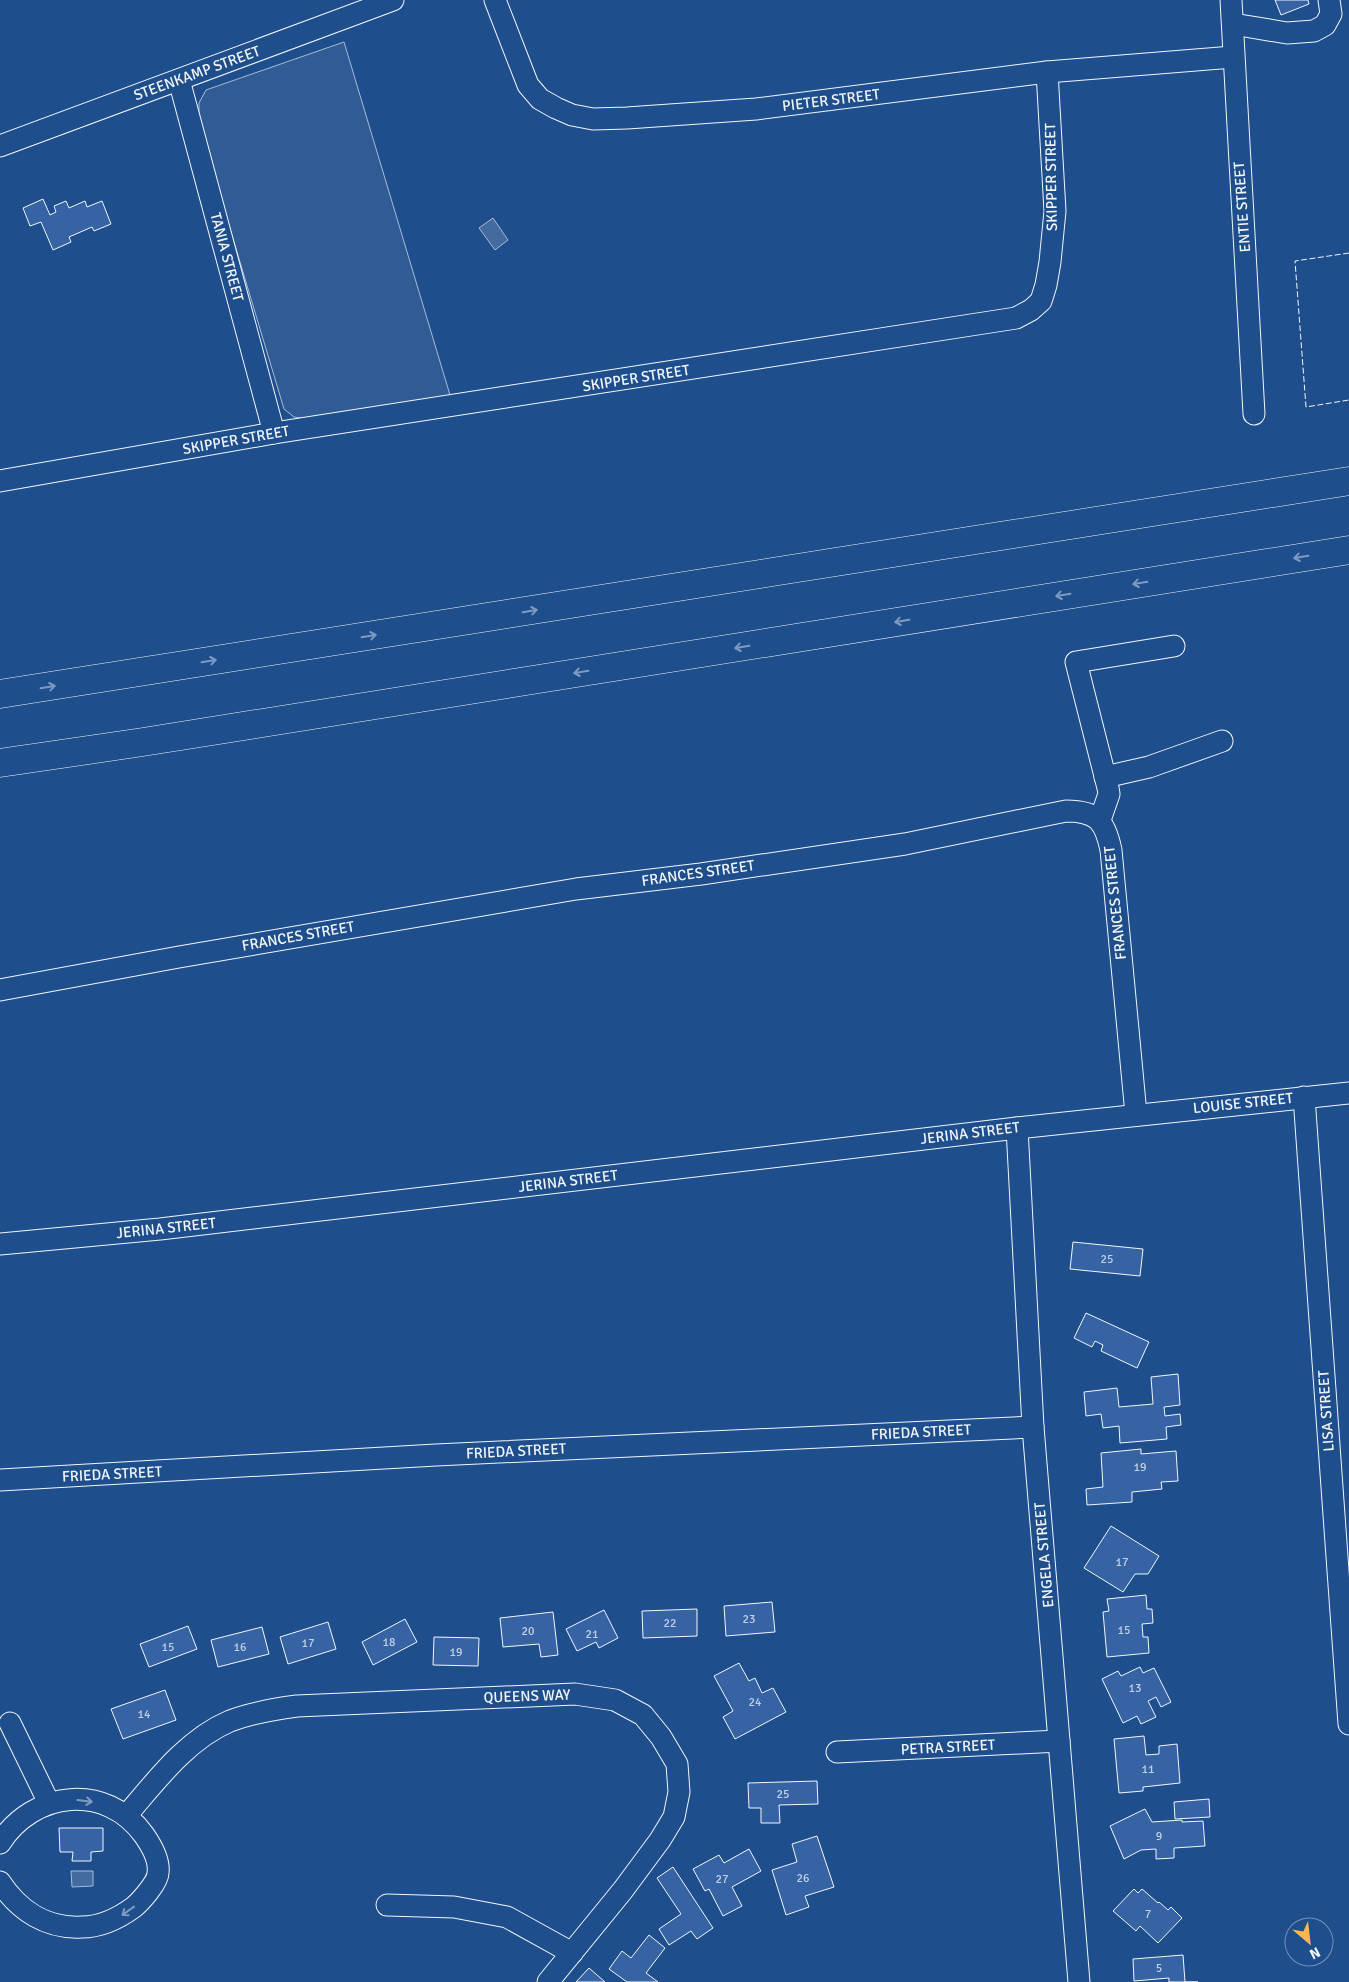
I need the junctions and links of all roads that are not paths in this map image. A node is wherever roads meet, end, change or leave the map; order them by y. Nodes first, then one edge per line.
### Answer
1 (393, 0) edge
2 (495, 0) edge
3 (1231, 0) edge
4 (1329, 0) edge
5 (1233, 24) junction
6 (1234, 57) junction
7 (1048, 72) junction
8 (179, 80) junction
9 (0, 146) edge
10 (1254, 414) dead end
11 (274, 433) junction
12 (0, 481) edge
13 (1349, 481) edge
14 (1349, 550) edge
15 (1174, 646) dead end
16 (0, 694) edge
17 (1222, 741) dead end
18 (0, 762) edge
19 (1105, 777) junction
20 (1100, 820) junction
21 (0, 990) edge
22 (1349, 1093) edge
23 (1304, 1097) junction
24 (1136, 1114) junction
25 (1017, 1128) junction
26 (0, 1244) edge
27 (1033, 1427) junction
28 (0, 1480) edge
29 (10, 1723) dead end
30 (1349, 1724) edge
31 (1059, 1741) junction
32 (837, 1752) dead end
33 (49, 1803) junction
34 (126, 1816) junction
35 (0, 1843) edge
36 (0, 1882) edge
37 (387, 1905) dead end
38 (572, 1953) junction
39 (548, 1982) edge
40 (1080, 1982) edge

1 - 8 street, STEENKAMP STREET
2 - 7 street, PIETER STREET
3 - 5 street, ENTIE STREET
4 - 5 street
5 - 6 street, ENTIE STREET
6 - 7 street, PIETER STREET
6 - 10 street, ENTIE STREET
7 - 11 street, SKIPPER STREET
8 - 9 street, STEENKAMP STREET
8 - 11 street, TANIA STREET
11 - 12 street, SKIPPER STREET
16 -> 13 highway
14 -> 18 highway
15 - 19 street
17 - 19 street
19 - 20 street
20 - 21 street, FRANCES STREET
20 - 24 street, FRANCES STREET
22 - 23 street, LOUISE STREET
23 - 24 street, LOUISE STREET
23 - 30 street, LISA STREET
24 - 25 street, JERINA STREET
25 - 26 street, JERINA STREET
25 - 27 street, ENGELA STREET
27 - 28 street, FRIEDA STREET
27 - 31 street, ENGELA STREET
29 - 33 street
31 - 32 street, PETRA STREET
31 - 40 street, ENGELA STREET
33 -> 34 street
33 - 35 street
34 -> 36 street
34 - 38 street, QUEENS WAY
37 - 38 street
38 - 39 street, QUEENS WAY

